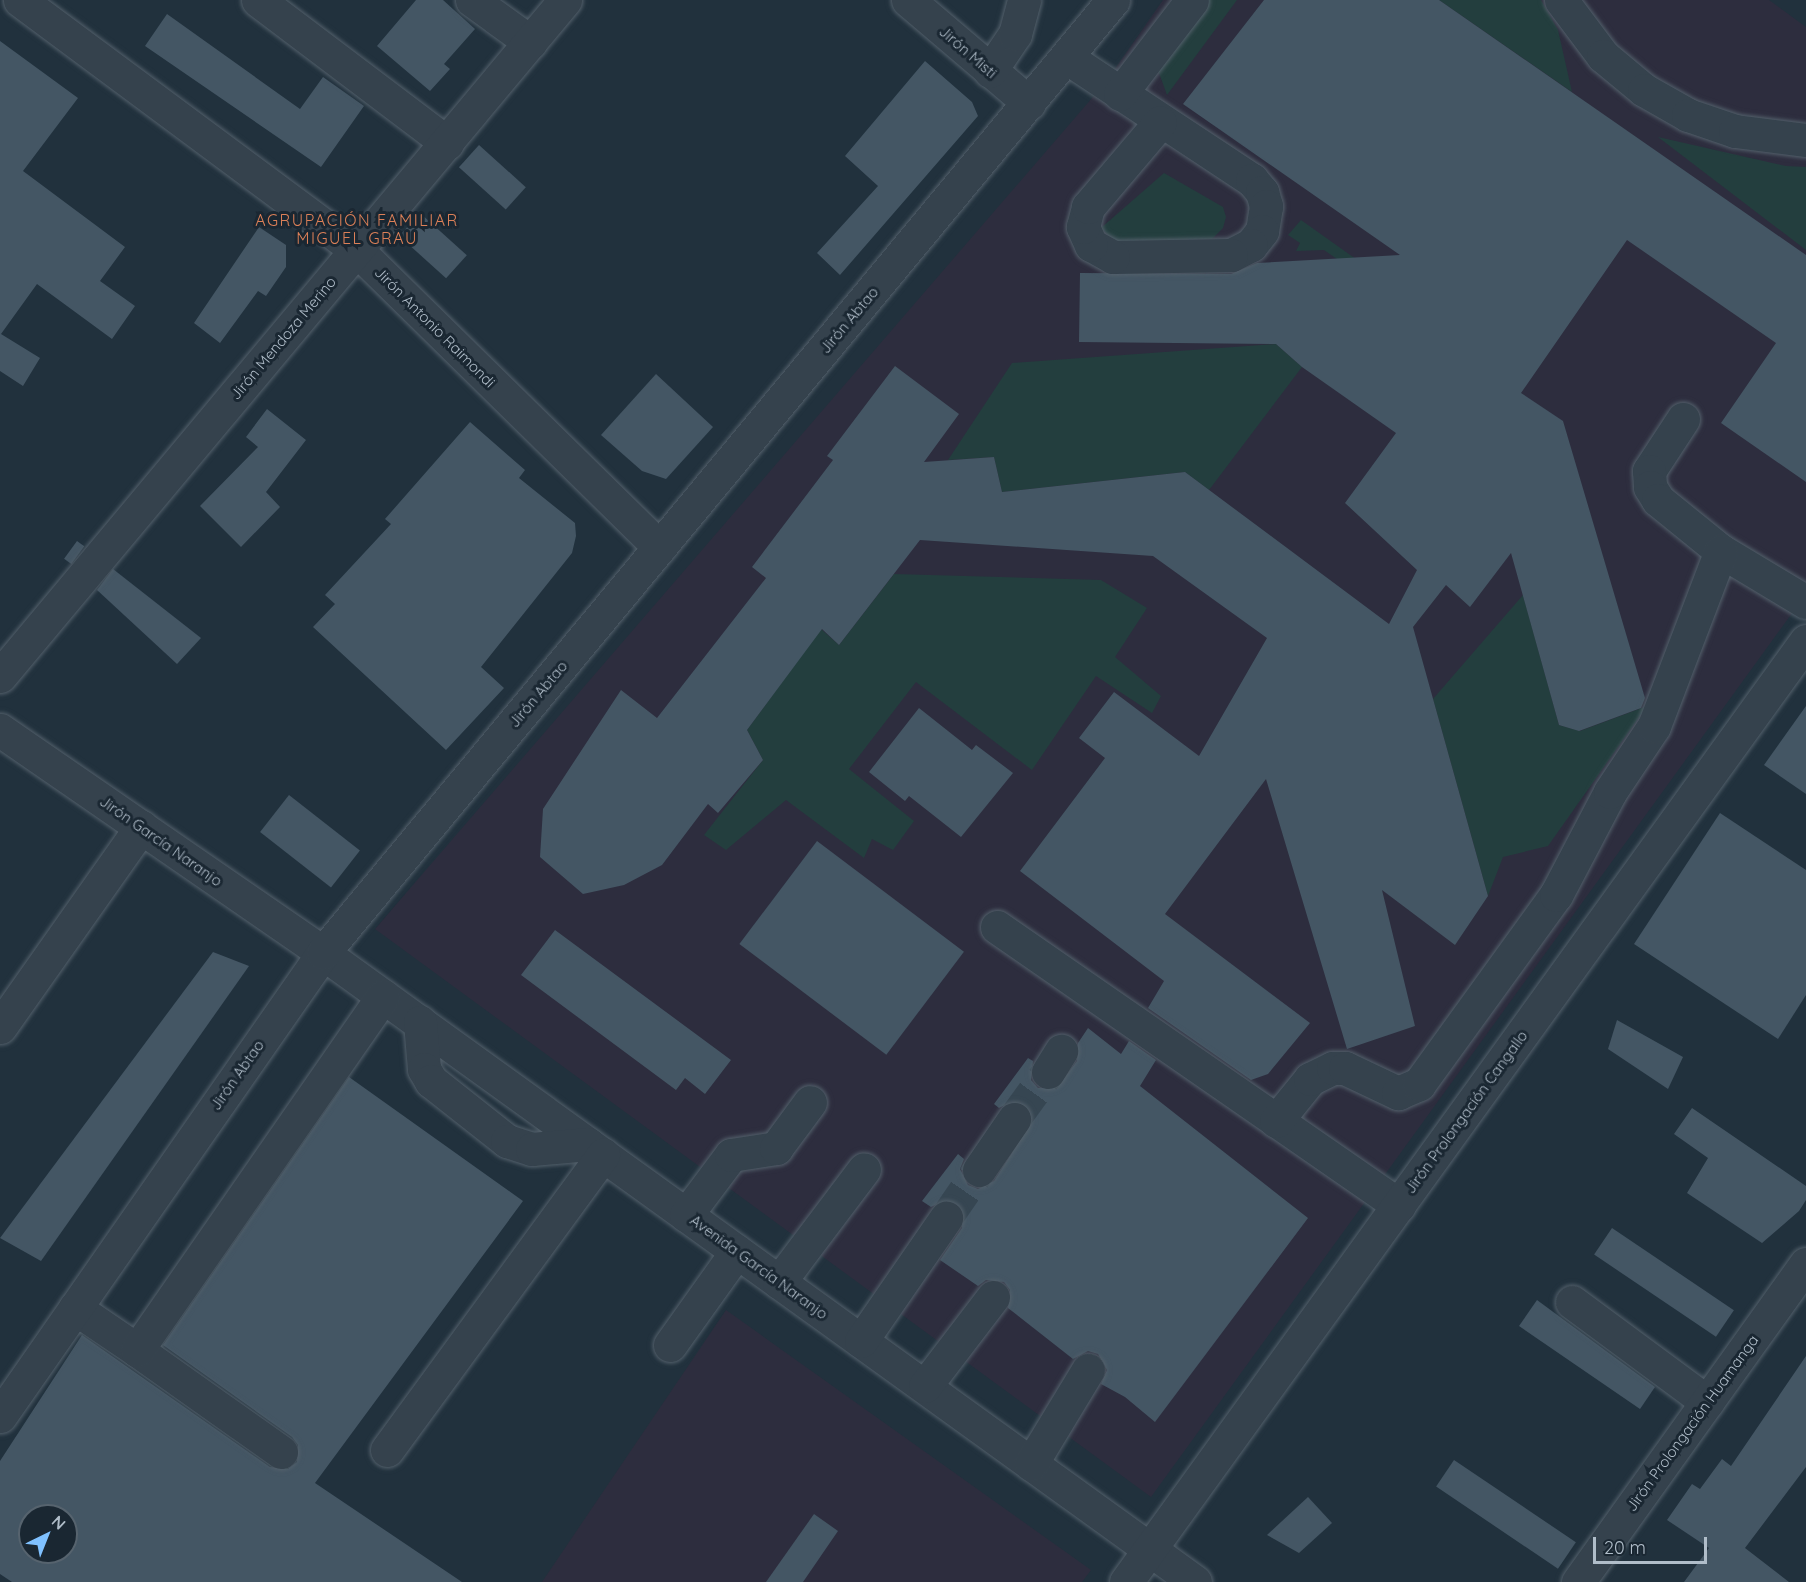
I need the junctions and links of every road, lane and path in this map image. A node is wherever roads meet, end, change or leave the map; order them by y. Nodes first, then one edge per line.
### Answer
1 (20, 0) edge
2 (258, 0) edge
3 (472, 0) edge
4 (565, 0) edge
5 (908, 0) edge
6 (1024, 0) edge
7 (1113, 0) edge
8 (1192, 0) edge
9 (1561, 0) edge
10 (530, 42) junction
11 (1066, 57) junction
12 (990, 71) junction
13 (1120, 94) junction
14 (1029, 103) junction
15 (1160, 122) junction
16 (1806, 140) edge
17 (447, 143) junction
18 (357, 250) junction
19 (1683, 419) dead end
20 (659, 547) junction
21 (1721, 551) junction
22 (1806, 602) edge
23 (1806, 641) edge
24 (0, 676) edge
25 (0, 730) edge
26 (141, 827) junction
27 (997, 927) dead end
28 (323, 953) junction
29 (383, 996) junction
30 (420, 1022) junction
31 (0, 1027) edge
32 (810, 1102) dead end
33 (1014, 1119) tunnel mouth
34 (1276, 1120) junction
35 (596, 1149) junction
36 (864, 1169) dead end
37 (979, 1170) tunnel mouth
38 (1399, 1205) junction
39 (686, 1215) junction
40 (946, 1218) tunnel mouth
41 (737, 1251) junction
42 (1806, 1264) edge
43 (779, 1282) junction
44 (993, 1297) dead end
45 (1572, 1302) dead end
46 (75, 1308) junction
47 (861, 1341) junction
48 (670, 1345) dead end
49 (137, 1350) junction
50 (1088, 1370) dead end
51 (925, 1386) junction
52 (1707, 1402) junction
53 (0, 1416) edge
54 (387, 1450) dead end
55 (281, 1452) dead end
56 (1031, 1464) junction
57 (1149, 1549) junction
58 (1126, 1582) edge
59 (1195, 1582) edge
60 (1578, 1582) edge

1 - 18 street, Jirón Antonio Raimondi
2 - 17 street
3 - 10 street
4 - 10 street, Jirón Mendoza Merino
5 - 12 street, Jirón Misti
6 - 12 street
7 - 11 street, Jirón Abtao
8 - 13 street
9 - 16 street
10 - 17 street, Jirón Mendoza Merino
11 - 13 street
11 - 14 street, Jirón Abtao
12 - 14 street, Jirón Misti
13 - 15 street
14 - 20 street, Jirón Abtao
15 - 15 street
17 - 18 street, Jirón Mendoza Merino
18 - 20 street, Jirón Antonio Raimondi
18 - 24 street, Jirón Mendoza Merino
19 - 21 street
20 - 28 street, Jirón Abtao
21 - 22 street
21 - 34 street
23 - 38 street, Jirón Prolongación Cangallo
25 - 26 street, Jirón García Naranjo
26 - 28 street, Jirón García Naranjo
26 - 31 street
27 - 34 street
28 - 29 street, Avenida García Naranjo
28 - 46 street, Jirón Abtao
29 - 30 street, Avenida García Naranjo
29 - 49 street
30 - 35 street, Avenida García Naranjo
30 - 35 street
32 - 39 street
33 - 37 street
34 - 38 street
35 - 39 street, Avenida García Naranjo
35 - 54 street
36 - 43 street
38 - 57 street, Jirón Prolongación Cangallo
39 - 41 street, Avenida García Naranjo
40 - 47 street
41 - 43 street, Avenida García Naranjo
41 - 48 street
42 - 52 street, Jirón Prolongación Huamanga
43 - 47 street, Avenida García Naranjo
44 - 51 street
45 - 52 street
46 - 49 street
46 - 53 street, Jirón Abtao
47 - 51 street, Avenida García Naranjo
49 - 55 street
50 - 56 street
51 - 56 street, Avenida García Naranjo
52 - 60 street, Jirón Prolongación Huamanga
56 - 57 street, Avenida García Naranjo
57 - 58 street, Jirón Prolongación Cangallo
57 - 59 street, Avenida García Naranjo

